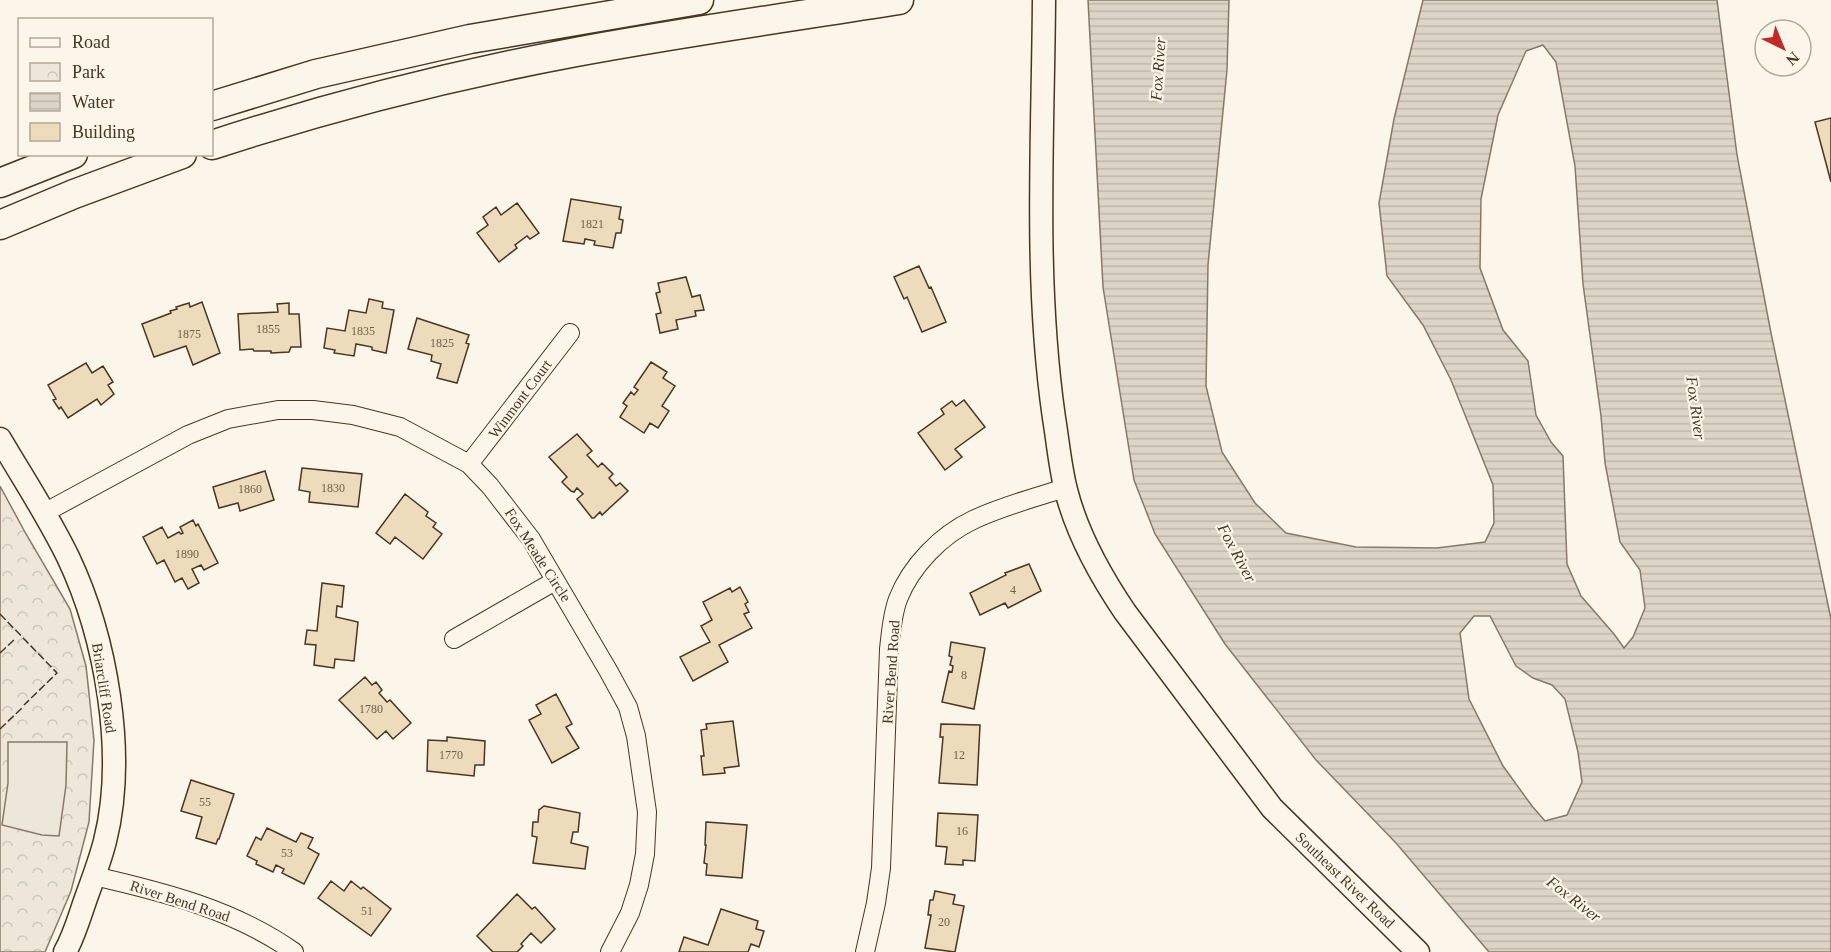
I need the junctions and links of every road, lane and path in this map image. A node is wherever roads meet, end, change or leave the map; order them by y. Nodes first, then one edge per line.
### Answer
1 (699, 0) edge
2 (899, 0) edge
3 (1044, 0) edge
4 (213, 105) edge
5 (213, 145) edge
6 (68, 156) edge
7 (177, 156) edge
8 (0, 183) edge
9 (0, 225) edge
10 (570, 333) dead end
11 (0, 439) edge
12 (469, 464) junction
13 (1065, 488) junction
14 (44, 513) junction
15 (555, 581) junction
16 (454, 639) dead end
17 (94, 876) junction
18 (65, 952) edge
19 (294, 952) edge
20 (610, 952) edge
21 (865, 952) edge
22 (1418, 952) edge

1 - 4 main road
2 - 5 main road
3 - 13 street, Southeast River Road
6 - 8 main road
7 - 9 main road
10 - 12 street, Winmont Court
11 - 14 street, Briarcliff Road
12 - 14 street, Fox Meade Circle
12 - 15 street, Fox Meade Circle
13 - 21 street, River Bend Road
13 - 22 street, Southeast River Road
14 - 17 street, Briarcliff Road
15 - 16 street
15 - 20 street, Fox Meade Circle
17 - 18 street, Briarcliff Road
17 - 19 street, River Bend Road

